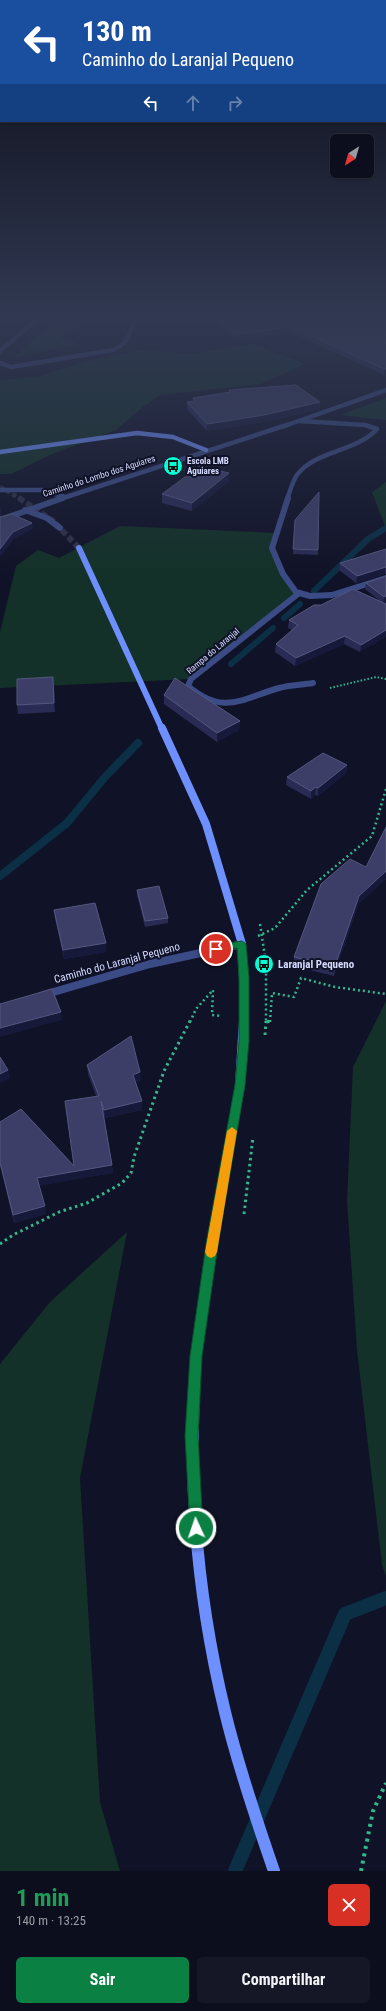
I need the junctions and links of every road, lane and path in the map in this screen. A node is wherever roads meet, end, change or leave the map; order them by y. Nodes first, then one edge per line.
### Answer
1 (344, 405) edge
2 (300, 421) junction
3 (206, 450) junction
4 (0, 452) edge
5 (0, 490) edge
6 (65, 497) junction
7 (25, 510) junction
8 (0, 520) edge
9 (60, 528) dead end
10 (79, 548) tunnel mouth
11 (386, 578) edge
12 (298, 594) junction
13 (386, 679) edge
14 (312, 683) joint
15 (386, 789) edge
16 (260, 924) dead end
17 (263, 934) junction
18 (242, 944) junction
19 (386, 994) edge
20 (38, 997) edge
21 (222, 1016) dead end
22 (0, 1244) edge
23 (386, 1783) edge
24 (274, 1871) edge
25 (361, 1871) edge

1 - 2 street, Caminho do Lombo dos Aguiares
2 - 3 street, Caminho do Lombo dos Aguiares
2 - 12 street
3 - 4 main road
3 - 6 street, Caminho do Lombo dos Aguiares
5 - 6 street
6 - 7 street, Caminho do Lombo dos Aguiares
7 - 8 street, Caminho do Lombo dos Aguiares
7 - 9 street
10 - 18 main road
11 - 12 street
12 - 14 street, Rampa do Laranjal
13 - 14 path
15 - 17 path
16 - 17 path
17 - 18 path
17 - 19 path
18 - 20 street, Caminho do Laranjal Pequeno
18 - 24 main road
21 - 22 path
23 - 25 path

